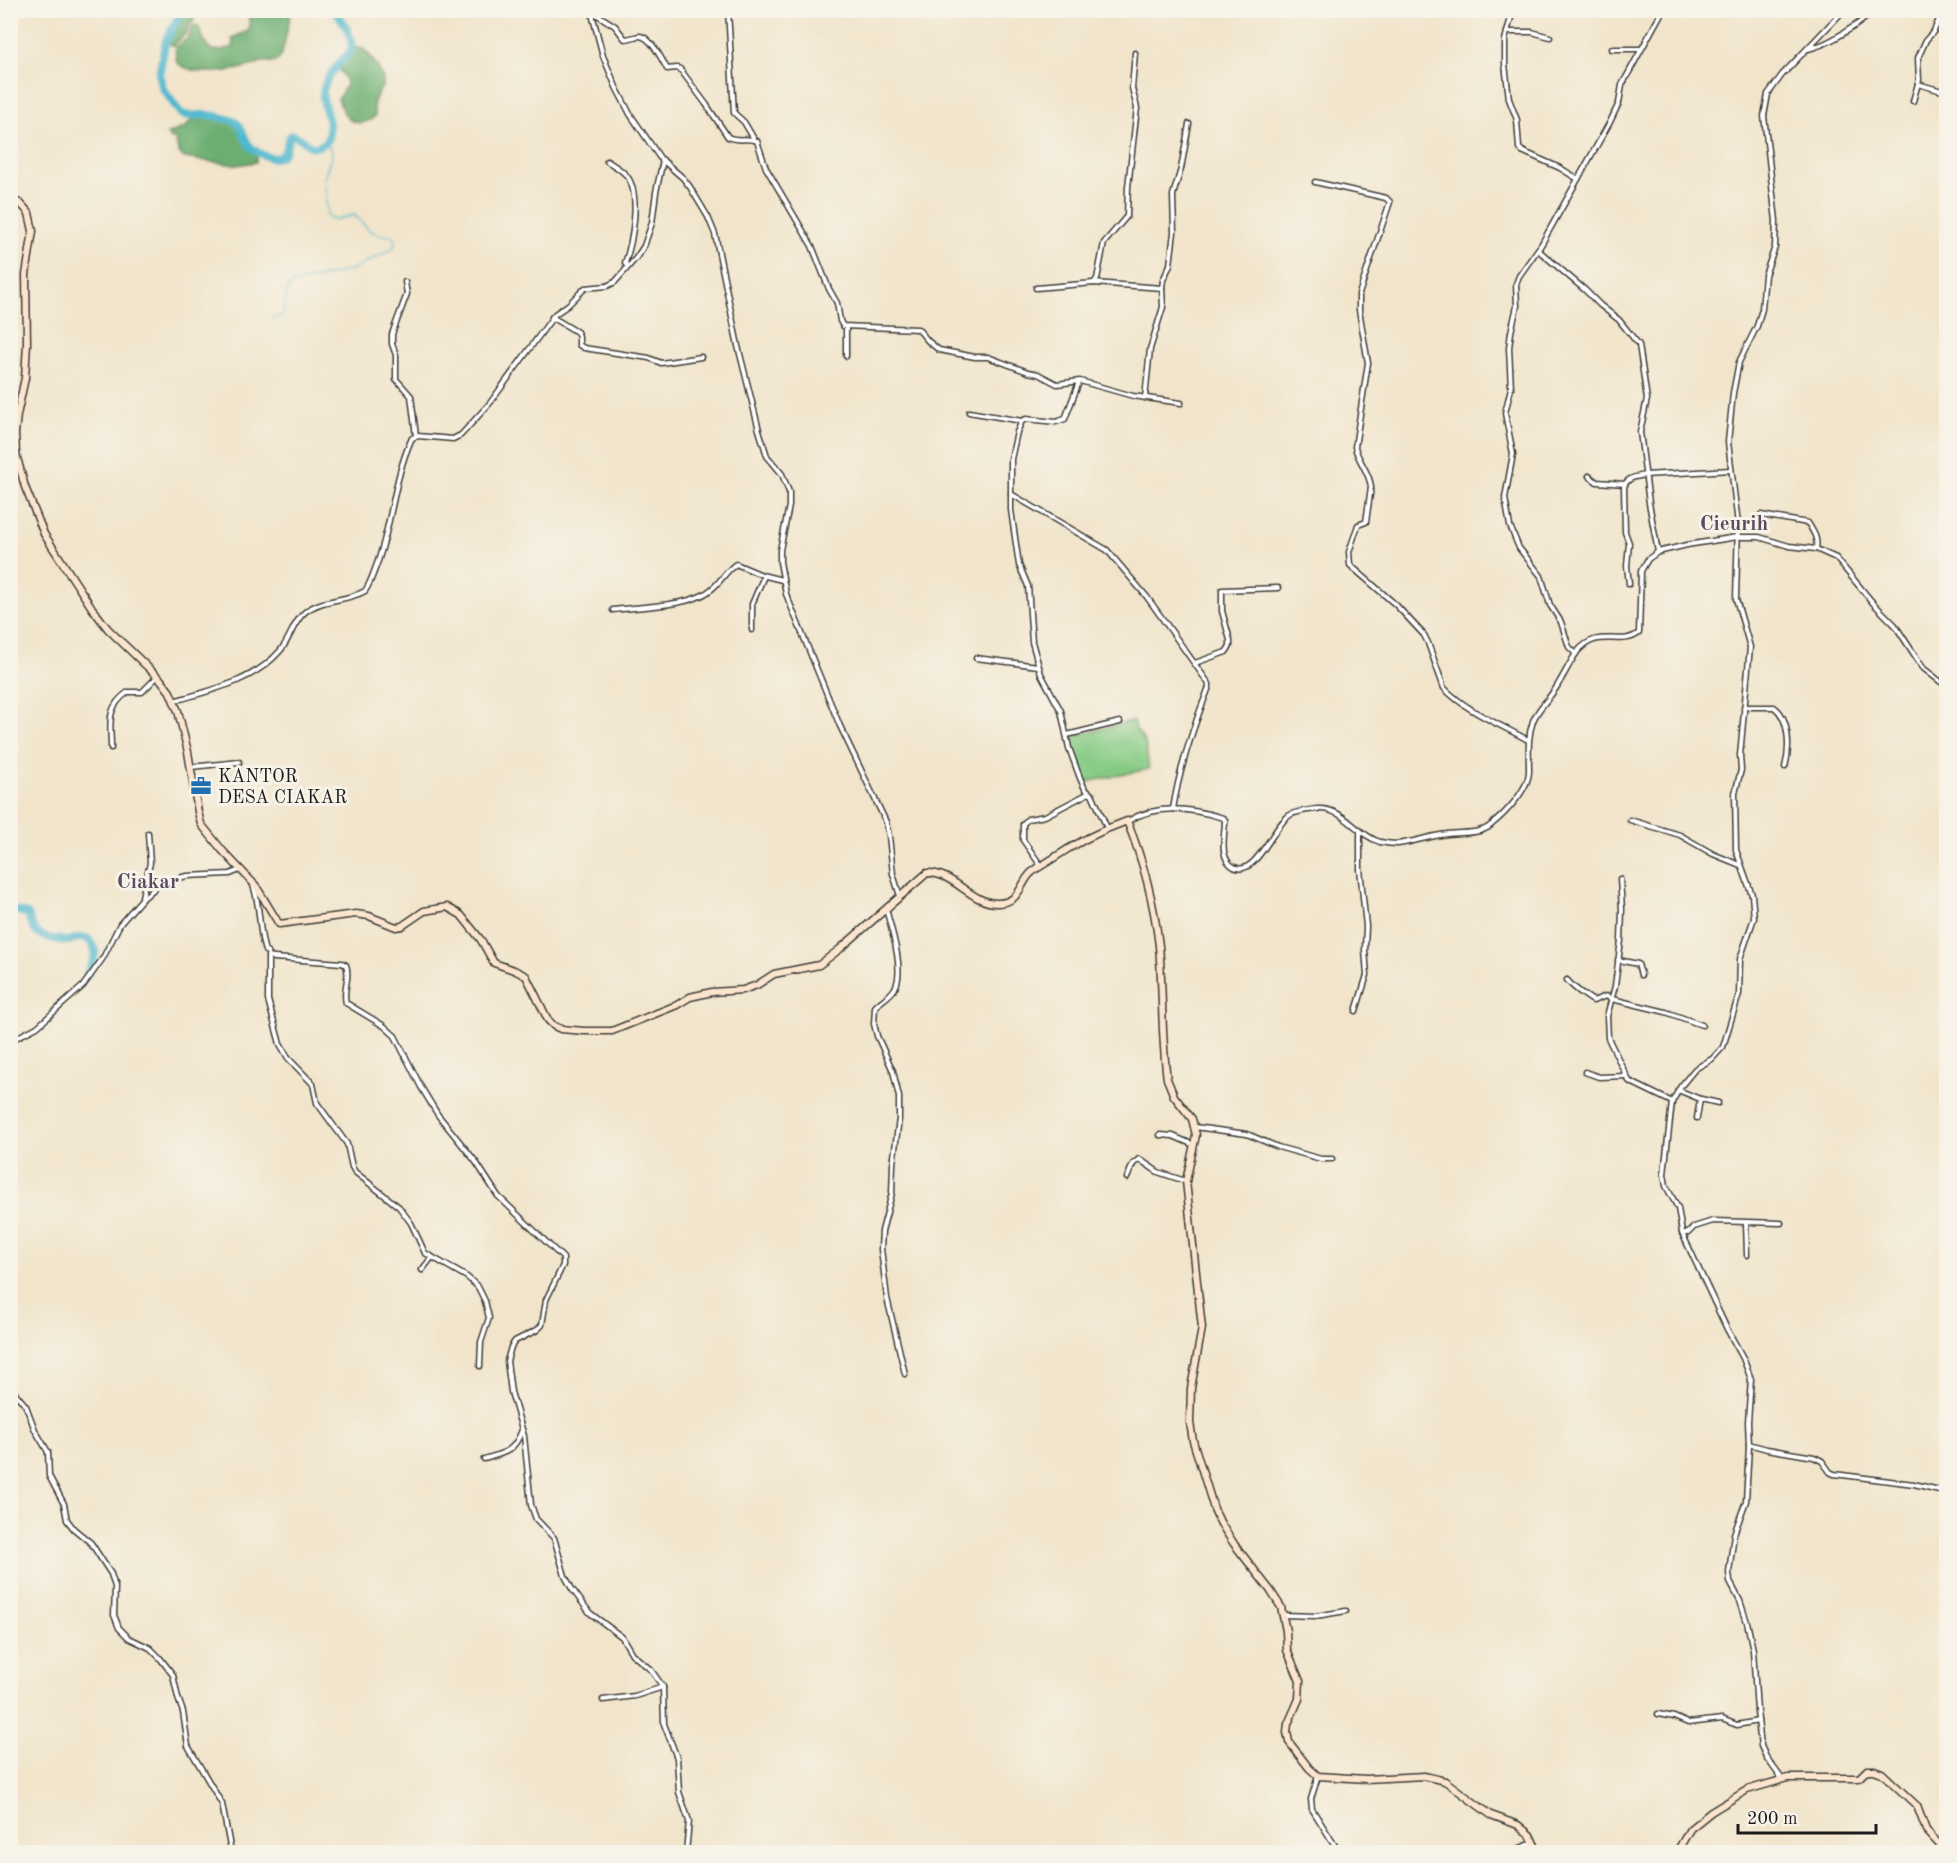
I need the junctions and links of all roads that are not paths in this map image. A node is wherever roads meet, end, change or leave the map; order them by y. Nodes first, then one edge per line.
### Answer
1 (728, 10) edge
2 (1514, 10) edge
3 (1663, 10) edge
4 (1844, 10) edge
5 (1876, 10) edge
6 (592, 11) edge
7 (1943, 11) edge
8 (1866, 13) edge
9 (1507, 32) junction
10 (1550, 37) dead end
11 (1612, 49) dead end
12 (1641, 49) junction
13 (1807, 49) junction
14 (1135, 53) dead end
15 (1918, 84) junction
16 (1942, 91) dead end
17 (1913, 101) dead end
18 (1189, 124) dead end
19 (754, 139) junction
20 (663, 160) junction
21 (607, 161) dead end
22 (1578, 179) junction
23 (1316, 182) dead end
24 (10, 198) edge
25 (1538, 250) junction
26 (628, 267) junction
27 (405, 282) dead end
28 (1094, 283) junction
29 (1036, 288) dead end
30 (1162, 288) junction
31 (552, 317) junction
32 (846, 327) junction
33 (846, 356) dead end
34 (701, 357) dead end
35 (1080, 381) junction
36 (1145, 398) junction
37 (1181, 403) dead end
38 (969, 412) dead end
39 (1022, 421) junction
40 (416, 436) junction
41 (1731, 470) junction
42 (1645, 475) junction
43 (1589, 476) dead end
44 (1625, 484) junction
45 (1011, 493) junction
46 (1761, 514) dead end
47 (1737, 537) junction
48 (1816, 549) junction
49 (1658, 552) junction
50 (764, 576) junction
51 (782, 580) junction
52 (1629, 584) dead end
53 (1278, 588) dead end
54 (613, 610) dead end
55 (752, 630) dead end
56 (1576, 654) junction
57 (976, 658) dead end
58 (1195, 663) junction
59 (1038, 666) junction
60 (158, 677) junction
61 (1947, 686) edge
62 (174, 701) junction
63 (1744, 706) junction
64 (1120, 722) dead end
65 (1067, 735) junction
66 (1528, 740) junction
67 (111, 748) dead end
68 (239, 762) dead end
69 (190, 767) junction
70 (1785, 767) dead end
71 (1089, 794) junction
72 (1173, 809) junction
73 (1630, 820) dead end
74 (1127, 821) junction
75 (1107, 828) junction
76 (1360, 832) junction
77 (148, 833) dead end
78 (1741, 865) junction
79 (1041, 866) junction
80 (240, 870) junction
81 (1620, 879) dead end
82 (252, 882) junction
83 (900, 896) junction
84 (141, 900) junction
85 (886, 908) junction
86 (268, 952) junction
87 (1618, 960) junction
88 (1641, 975) dead end
89 (1567, 980) dead end
90 (1612, 999) junction
91 (1356, 1011) dead end
92 (1702, 1025) dead end
93 (10, 1041) edge
94 (1585, 1072) dead end
95 (1626, 1076) junction
96 (1678, 1090) junction
97 (1700, 1099) junction
98 (1672, 1102) junction
99 (1718, 1103) dead end
100 (1697, 1118) dead end
101 (1195, 1127) junction
102 (1160, 1135) dead end
103 (1195, 1145) junction
104 (1332, 1159) dead end
105 (1127, 1178) dead end
106 (1186, 1181) junction
107 (1746, 1223) junction
108 (1781, 1223) dead end
109 (1682, 1233) junction
110 (1747, 1255) dead end
111 (432, 1257) junction
112 (422, 1270) dead end
113 (480, 1366) dead end
114 (905, 1374) dead end
115 (10, 1387) edge
116 (523, 1429) junction
117 (1749, 1444) junction
118 (484, 1460) dead end
119 (1939, 1490) dead end
120 (1346, 1611) dead end
121 (1282, 1615) junction
122 (663, 1687) junction
123 (603, 1700) dead end
124 (1658, 1714) dead end
125 (1758, 1721) junction
126 (1318, 1776) junction
127 (1782, 1780) junction
128 (1534, 1843) junction
129 (231, 1852) edge
130 (686, 1852) edge
131 (1339, 1852) edge
132 (1516, 1852) edge
133 (1538, 1852) edge
134 (1677, 1852) edge
135 (1946, 1852) edge

1 - 19 street
2 - 9 street
3 - 12 street
4 - 13 street
5 - 8 street
6 - 19 street
6 - 20 street
7 - 15 street
8 - 13 street
9 - 10 street
9 - 22 street
11 - 12 street
12 - 22 street
13 - 41 street
14 - 28 street
15 - 16 street
15 - 17 street
18 - 30 street
19 - 32 street
20 - 26 street
20 - 51 street
21 - 26 street
22 - 25 street
23 - 66 street
24 - 60 street
25 - 42 street
25 - 56 street
26 - 31 street
27 - 40 street
28 - 29 street
28 - 30 street
30 - 36 street
31 - 34 street
31 - 40 street
32 - 33 street
32 - 35 street
35 - 36 street
35 - 39 street
36 - 37 street
38 - 39 street
39 - 45 street
40 - 62 street
41 - 42 street
41 - 47 street
42 - 44 street
42 - 49 street
43 - 44 street
44 - 52 street
45 - 58 street
45 - 59 street
46 - 48 street
47 - 48 street
47 - 49 street
47 - 63 street
48 - 61 street
49 - 56 street
50 - 51 street
50 - 54 street
50 - 55 street
51 - 83 street
53 - 58 street
56 - 66 street
57 - 59 street
58 - 72 street
59 - 65 street
60 - 62 street
60 - 67 street
62 - 69 street
63 - 70 street
63 - 78 street
64 - 65 street
65 - 71 street
66 - 76 street
68 - 69 street
69 - 80 street
71 - 75 street
71 - 79 street
72 - 74 street
72 - 76 street
73 - 78 street
74 - 75 street
74 - 101 street
75 - 79 street
76 - 91 street
77 - 84 street
78 - 96 street
79 - 83 street
80 - 82 street
80 - 84 street
81 - 87 street
82 - 85 street
82 - 86 street
83 - 85 street
84 - 93 street
85 - 114 street
86 - 111 street
86 - 116 street
87 - 88 street
87 - 90 street
89 - 90 street
90 - 92 street
90 - 95 street
94 - 95 street
95 - 98 street
96 - 97 street
96 - 98 street
97 - 99 street
97 - 100 street
98 - 109 street
101 - 103 street
101 - 104 street
102 - 103 street
103 - 106 street
105 - 106 street
106 - 121 street
107 - 108 street
107 - 109 street
107 - 110 street
109 - 117 street
111 - 112 street
111 - 113 street
115 - 129 street
116 - 118 street
116 - 122 street
117 - 119 street
117 - 125 street
120 - 121 street
121 - 126 street
122 - 123 street
122 - 130 street
124 - 125 street
125 - 127 street
126 - 128 street
126 - 131 street
127 - 134 street
127 - 135 street
128 - 132 street
128 - 133 street

